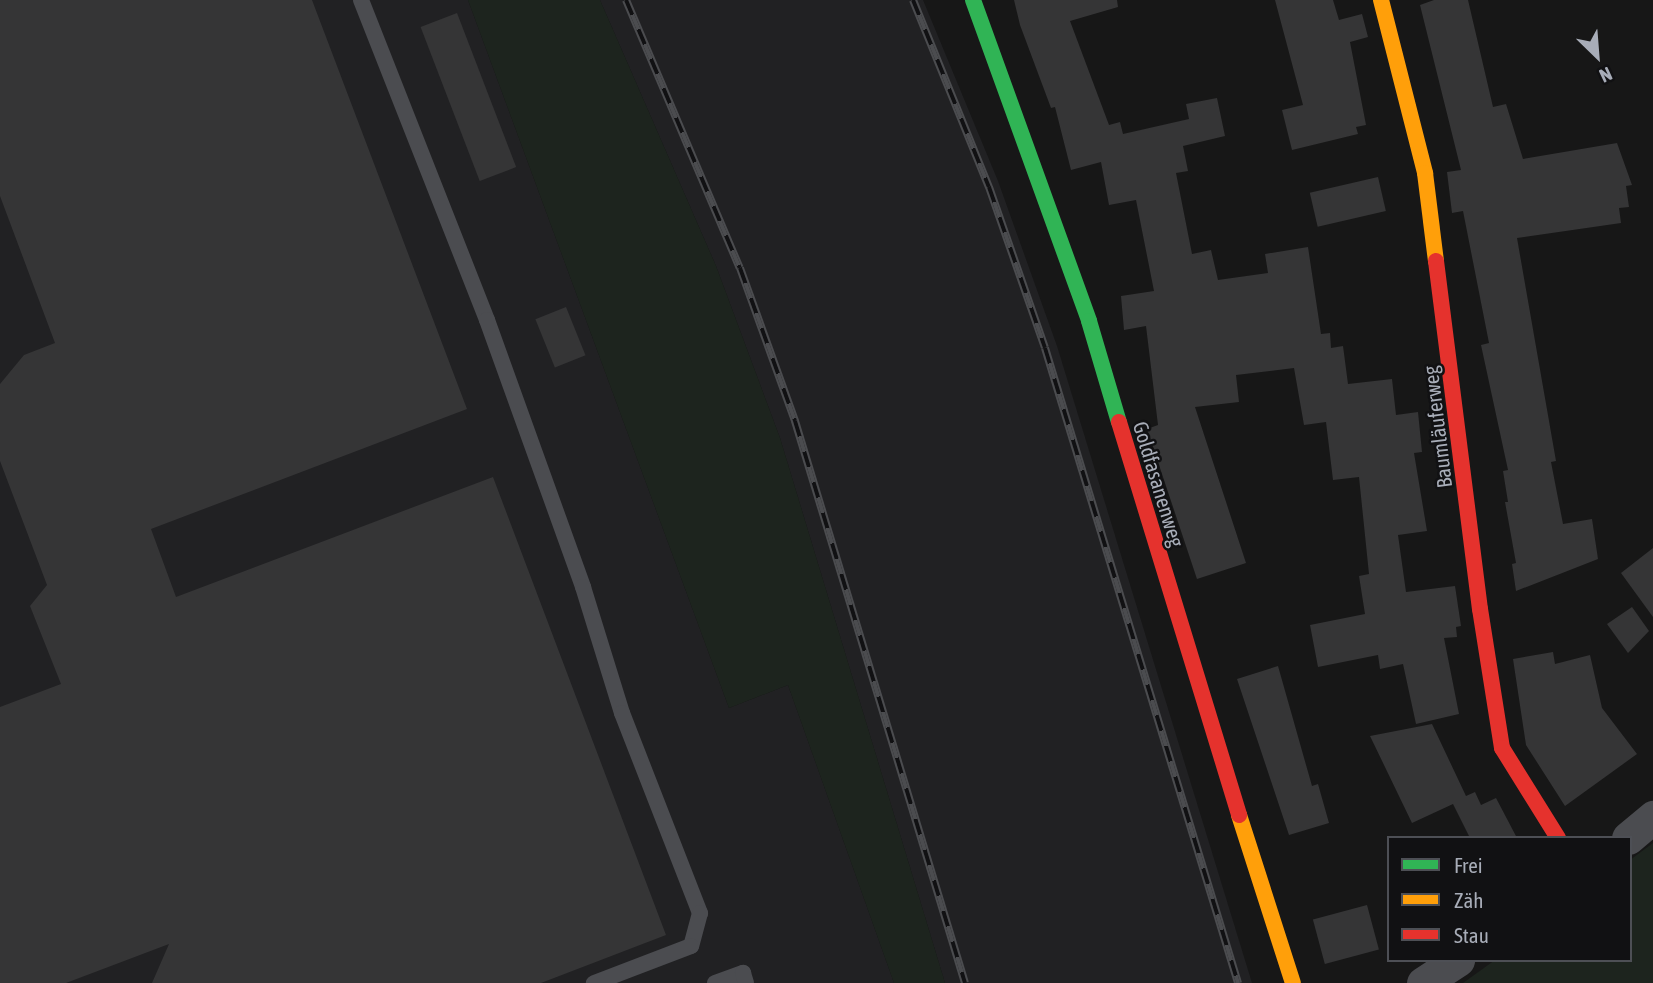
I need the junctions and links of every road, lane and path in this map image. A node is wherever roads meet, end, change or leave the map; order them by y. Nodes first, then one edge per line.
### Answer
1 (361, 0) edge
2 (973, 0) edge
3 (1381, 0) edge
4 (1653, 817) edge
5 (1557, 836) edge
6 (1630, 836) edge
7 (1455, 962) edge
8 (594, 983) edge
9 (715, 983) edge
10 (746, 983) edge
11 (1293, 983) edge
12 (1423, 983) edge

1 - 8 lane
2 - 11 street, Goldfasanenweg
3 - 5 street, Baumläuferweg
4 - 6 street
7 - 12 street
9 - 10 lane

